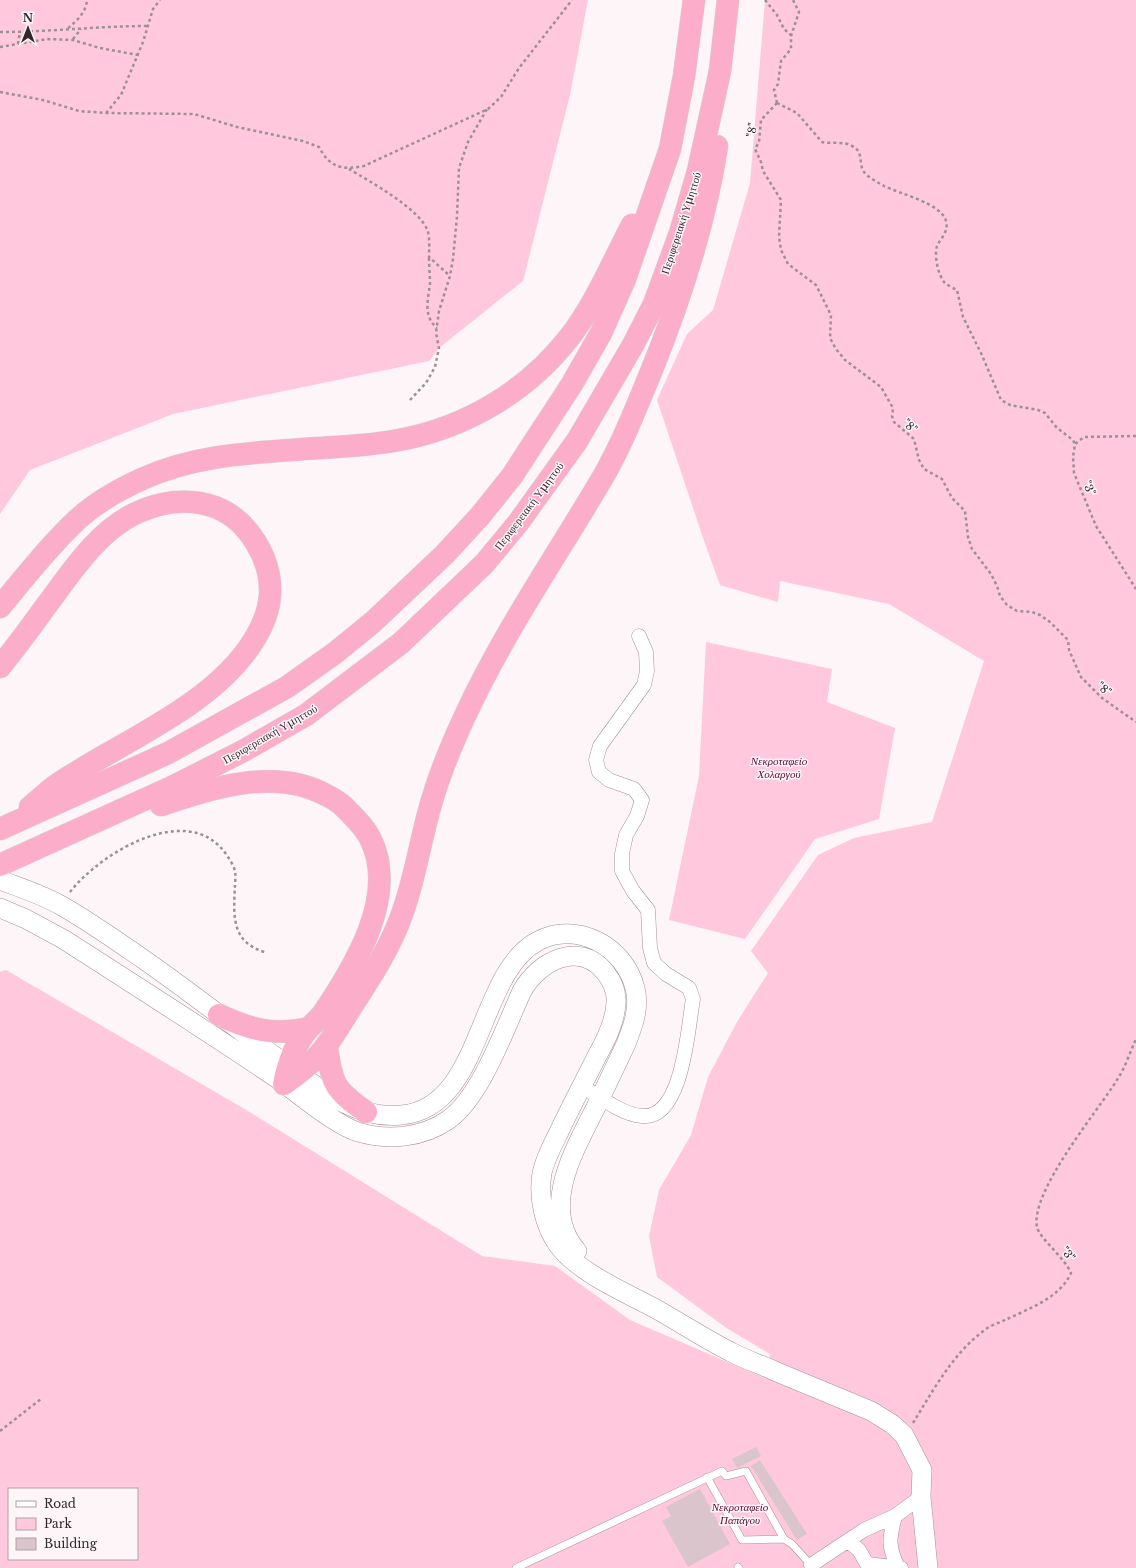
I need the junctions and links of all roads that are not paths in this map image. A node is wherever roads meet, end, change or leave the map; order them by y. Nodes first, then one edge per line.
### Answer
1 (694, 0) edge
2 (728, 0) edge
3 (720, 71) junction
4 (670, 149) junction
5 (0, 607) edge
6 (639, 636) dead end
7 (0, 667) edge
8 (5, 827) edge
9 (61, 838) junction
10 (0, 865) edge
11 (0, 880) edge
12 (0, 908) edge
13 (219, 1015) junction
14 (309, 1028) junction
15 (326, 1048) junction
16 (290, 1074) junction
17 (582, 1086) junction
18 (601, 1097) junction
19 (366, 1112) junction
20 (657, 1309) junction
21 (707, 1477) junction
22 (921, 1497) junction
23 (895, 1516) junction
24 (784, 1539) junction
25 (848, 1541) junction
26 (808, 1566) edge
27 (516, 1568) edge
28 (900, 1568) edge
29 (928, 1568) edge

1 - 4 highway
2 - 3 highway, Περιφερειακή Υμηττού
3 - 9 highway, Περιφερειακή Υμηττού
3 - 15 highway
4 - 5 highway
4 - 8 highway
6 - 18 street
7 - 8 highway
9 - 10 highway, Περιφερειακή Υμηττού
9 - 14 highway
11 - 13 street
12 - 16 street
13 - 14 highway
13 - 16 street
14 - 16 highway
15 - 16 highway
15 - 19 highway
16 - 17 street
16 - 19 street
17 - 18 street
17 - 20 street
18 - 19 street
18 - 20 street
20 - 22 street
21 - 24 lane
21 - 24 lane
21 - 27 lane
22 - 23 street
22 - 29 street
23 - 25 street
23 - 28 street
24 - 26 lane
25 - 26 street
25 - 28 street

